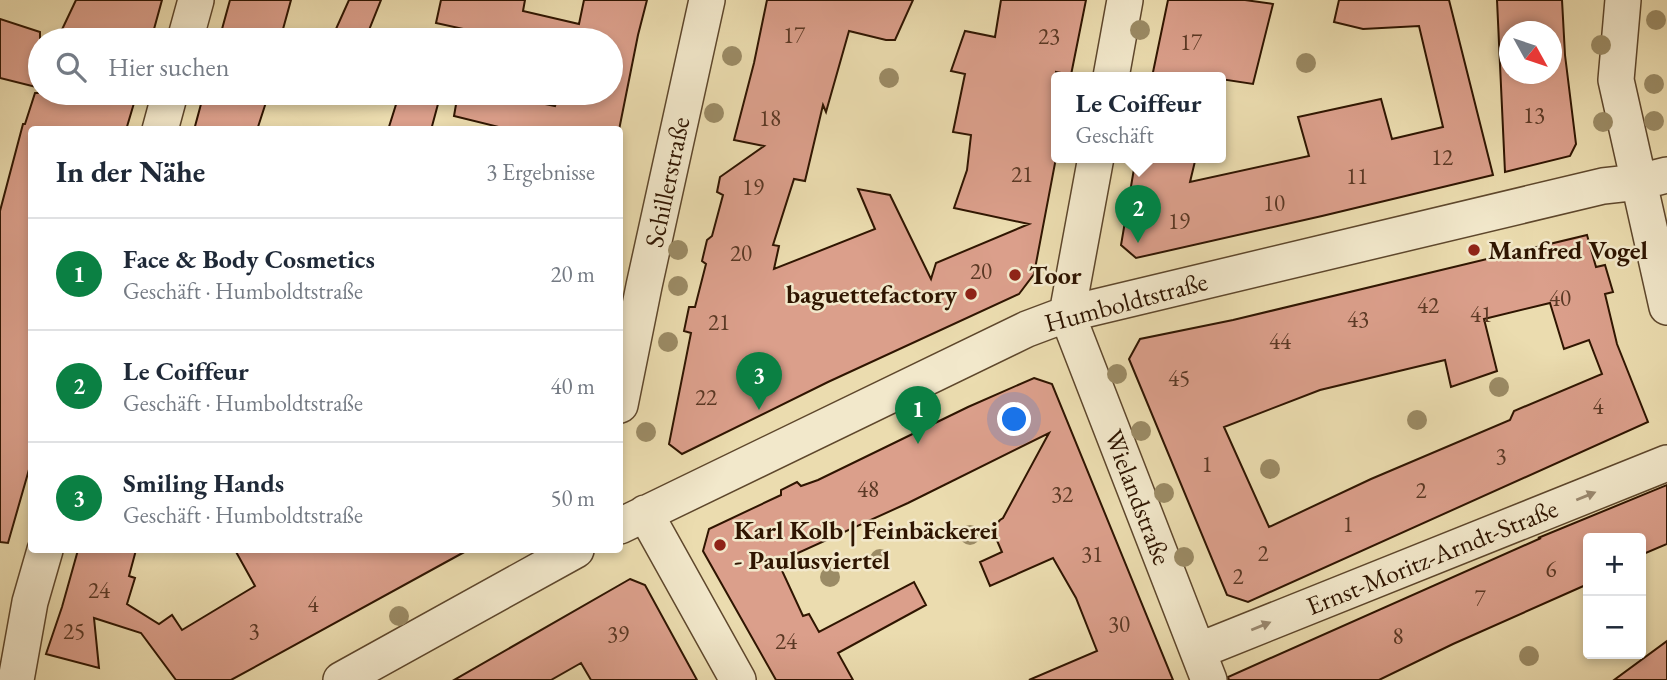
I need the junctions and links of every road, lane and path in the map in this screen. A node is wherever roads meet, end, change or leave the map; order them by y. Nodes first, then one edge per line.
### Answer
1 (196, 0) edge
2 (707, 0) edge
3 (1125, 0) edge
4 (1623, 0) edge
5 (188, 28) edge
6 (1112, 72) edge
7 (167, 105) edge
8 (161, 126) edge
9 (1095, 163) edge
10 (1653, 178) edge
11 (1667, 307) edge
12 (1067, 314) junction
13 (623, 390) edge
14 (1667, 463) edge
15 (632, 520) edge
16 (44, 553) edge
17 (571, 553) edge
18 (30, 603) junction
19 (0, 628) edge
20 (1203, 666) edge
21 (16, 680) edge
22 (341, 680) edge
23 (738, 680) edge

1 - 5 street
2 - 13 street, Schillerstraße
3 - 6 street
4 - 10 street
7 - 8 street
9 - 12 street
10 - 11 street
10 - 12 street, Humboldtstraße
12 - 15 street, Humboldtstraße
12 - 20 street, Wielandstraße
20 -> 14 street, Ernst-Moritz-Arndt-Straße
15 - 23 street
16 - 18 street
17 - 22 street
18 - 19 street
18 - 21 street

